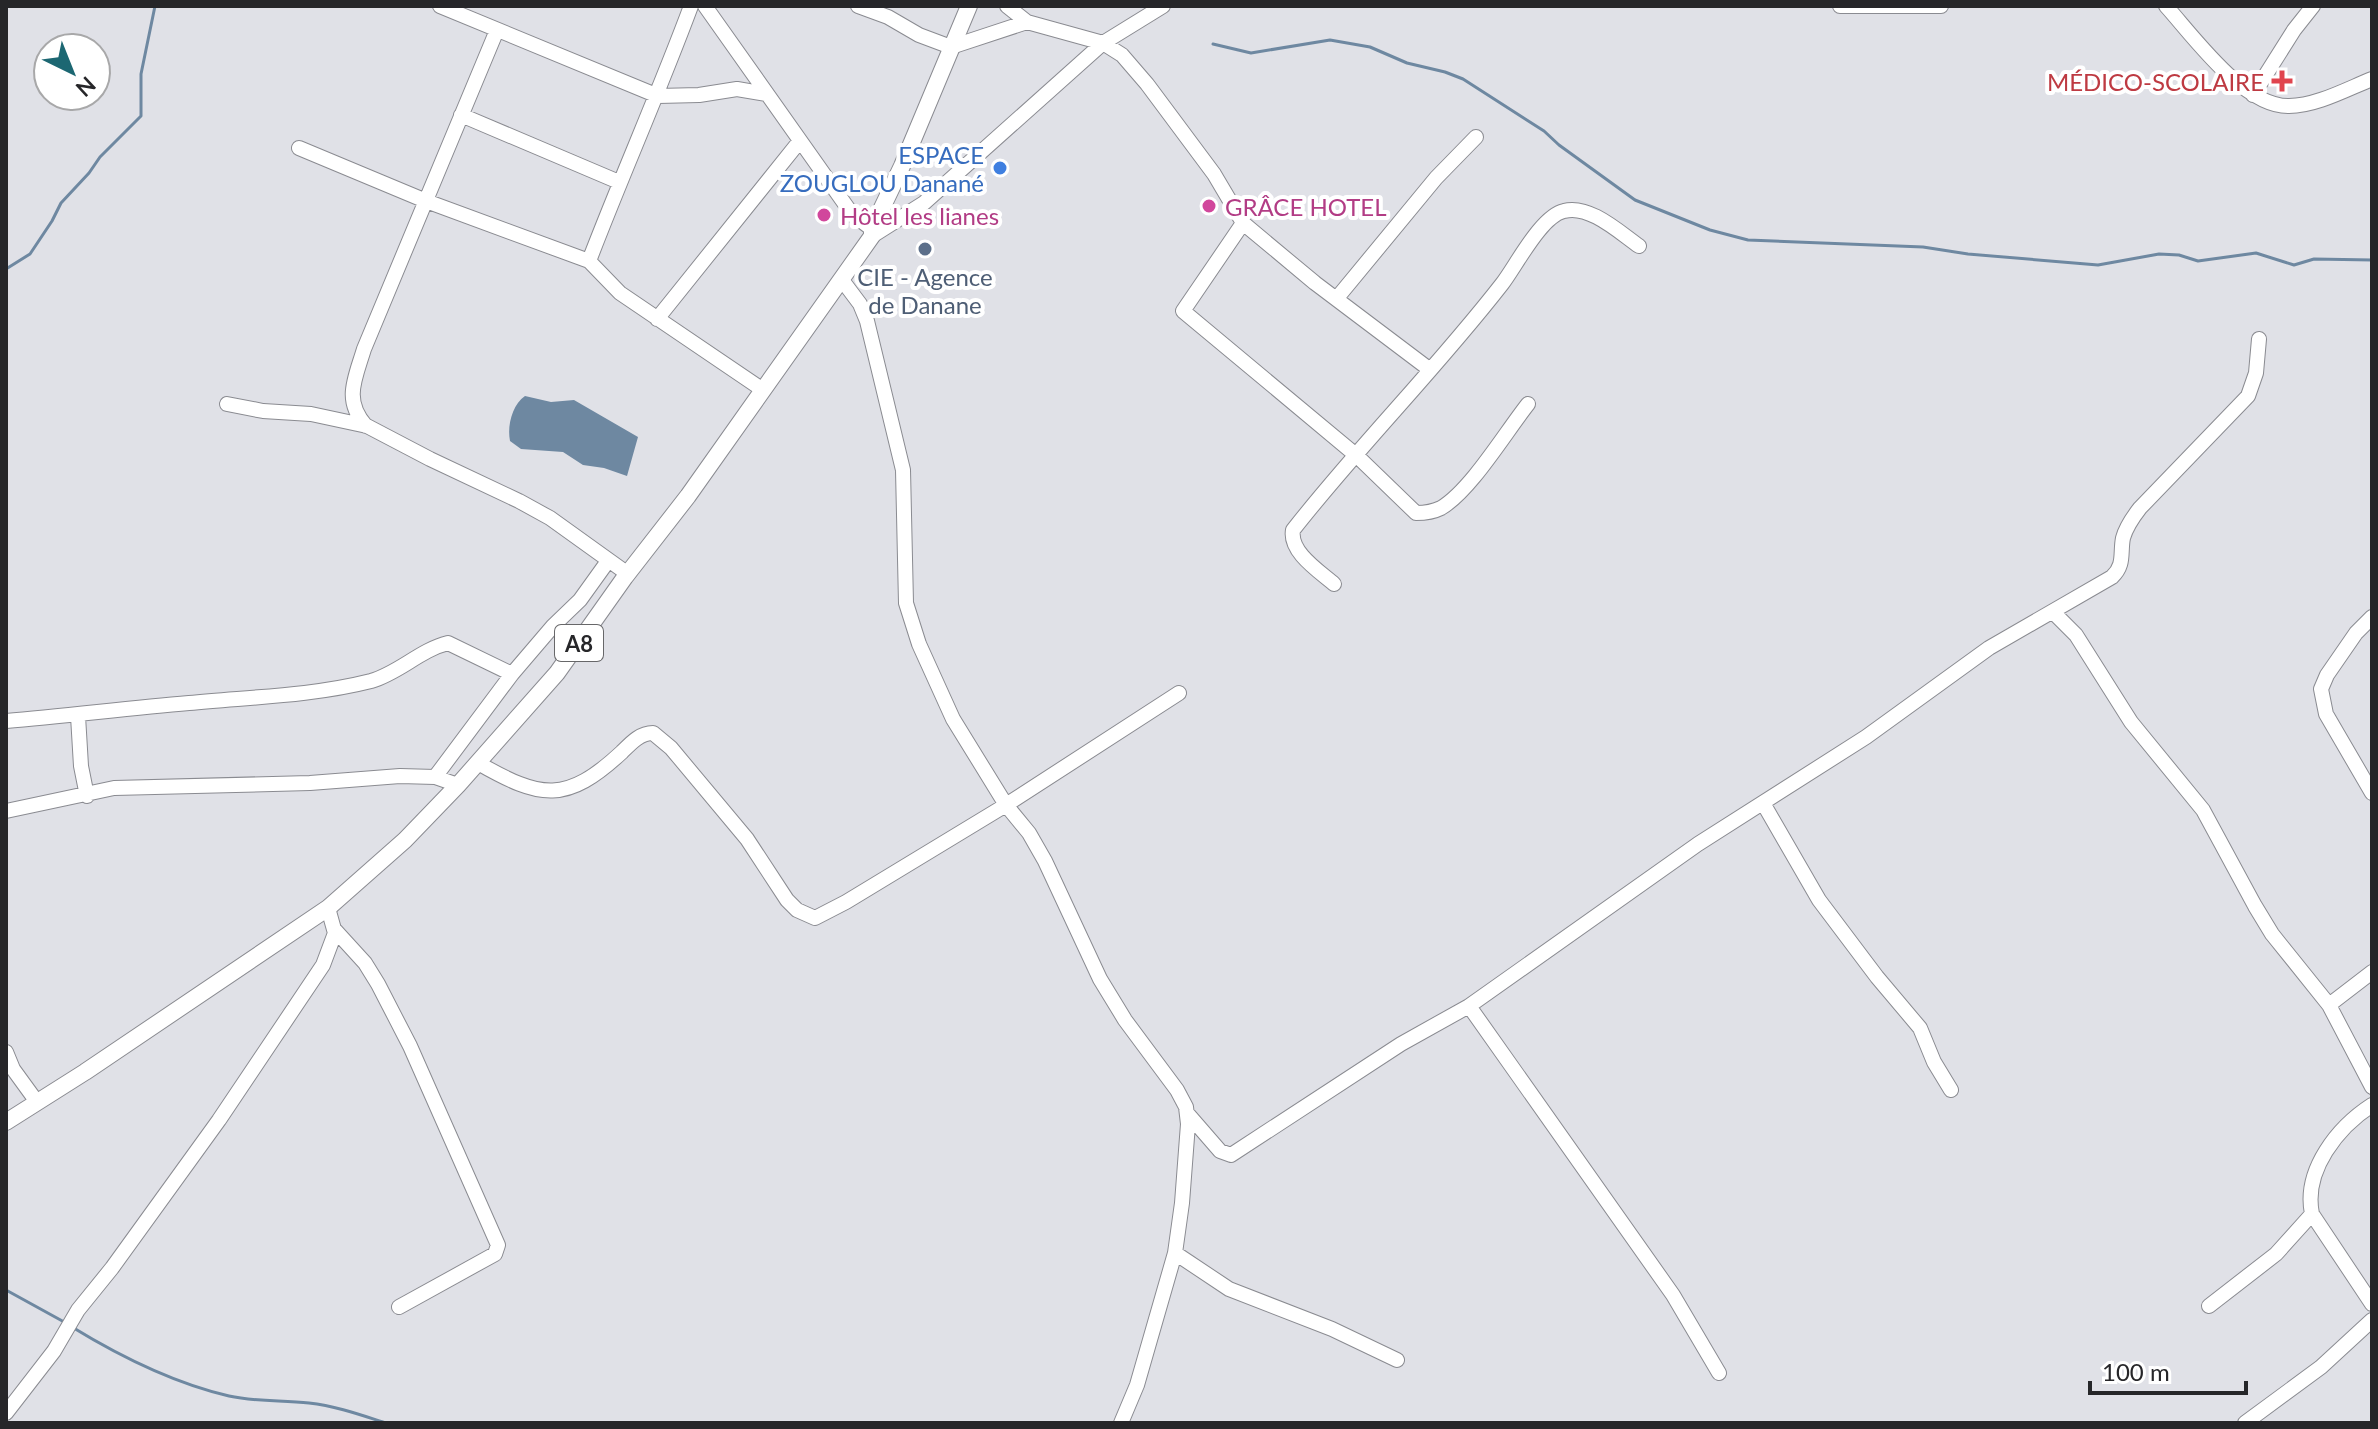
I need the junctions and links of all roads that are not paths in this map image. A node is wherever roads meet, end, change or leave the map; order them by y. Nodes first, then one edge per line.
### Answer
1 (440, 6) edge
2 (691, 6) edge
3 (705, 6) edge
4 (858, 6) edge
5 (969, 6) edge
6 (1007, 6) edge
7 (1163, 6) edge
8 (1840, 6) edge
9 (1941, 6) edge
10 (2166, 6) edge
11 (2313, 6) edge
12 (1027, 22) junction
13 (497, 30) junction
14 (1103, 43) junction
15 (951, 47) junction
16 (2372, 79) edge
17 (766, 94) junction
18 (2253, 95) junction
19 (658, 96) junction
20 (461, 115) junction
21 (1476, 137) dead end
22 (799, 142) junction
23 (299, 148) dead end
24 (619, 182) junction
25 (426, 201) junction
26 (1243, 223) junction
27 (872, 232) junction
28 (1639, 246) dead end
29 (589, 261) junction
30 (842, 280) junction
31 (1337, 298) junction
32 (657, 319) junction
33 (2259, 339) dead end
34 (1429, 369) junction
35 (763, 390) junction
36 (227, 404) dead end
37 (1528, 404) dead end
38 (367, 426) junction
39 (1357, 456) junction
40 (608, 561) junction
41 (628, 574) junction
42 (1334, 584) dead end
43 (2053, 612) junction
44 (2372, 617) edge
45 (512, 674) junction
46 (1179, 693) dead end
47 (78, 716) junction
48 (6, 721) edge
49 (478, 763) junction
50 (435, 777) junction
51 (458, 785) junction
52 (2372, 793) edge
53 (87, 796) junction
54 (1763, 803) junction
55 (1006, 805) junction
56 (6, 811) edge
57 (328, 908) junction
58 (334, 929) junction
59 (2372, 972) edge
60 (2329, 1005) junction
61 (1469, 1006) junction
62 (6, 1052) edge
63 (2372, 1087) edge
64 (1951, 1090) dead end
65 (37, 1102) junction
66 (2372, 1105) edge
67 (1187, 1113) junction
68 (6, 1122) edge
69 (2312, 1214) junction
70 (1175, 1253) junction
71 (2372, 1304) edge
72 (2209, 1306) dead end
73 (399, 1307) dead end
74 (2372, 1320) edge
75 (1397, 1360) dead end
76 (1719, 1373) dead end
77 (6, 1413) edge
78 (1121, 1423) edge
79 (2245, 1423) edge

1 - 13 street
2 - 19 street
3 - 17 street
4 - 15 street
5 - 15 main road, A8
6 - 12 street
7 - 14 street
8 - 9 street
10 - 18 street
11 - 18 street
12 - 14 street
12 - 15 street
13 - 19 street
13 - 20 street
14 - 26 street
14 - 27 street
15 - 27 main road, A8
16 - 18 street
17 - 19 street
17 - 22 street
19 - 24 street
20 - 24 street
20 - 25 street
21 - 31 street
22 - 27 street
22 - 32 street
23 - 25 street
24 - 29 street
25 - 29 street
25 - 38 street
26 - 31 street
26 - 39 street
27 - 30 main road, A8
28 - 34 street
29 - 32 street
30 - 35 main road, A8
30 - 55 street
31 - 34 street
32 - 35 street
33 - 43 street
34 - 39 street
35 - 41 main road, A8
36 - 38 street
37 - 39 street
38 - 40 street
39 - 42 street
40 - 41 street
40 - 45 street
41 - 49 main road, A8
43 - 54 street
43 - 60 street
44 - 52 street
45 - 47 street
45 - 50 street
46 - 55 street
47 - 48 street
47 - 53 street
49 - 51 main road, A8
49 - 55 street
50 - 51 street
50 - 53 street
51 - 57 main road, A8
53 - 56 street
54 - 61 street
54 - 64 street
55 - 67 street
57 - 58 street
57 - 65 main road, A8
58 - 73 street
58 - 77 street
59 - 60 street
60 - 63 street
61 - 67 street
61 - 76 street
62 - 65 street
65 - 68 main road, A8
66 - 69 street
67 - 70 street
69 - 71 street
69 - 72 street
70 - 75 street
70 - 78 street
74 - 79 street

